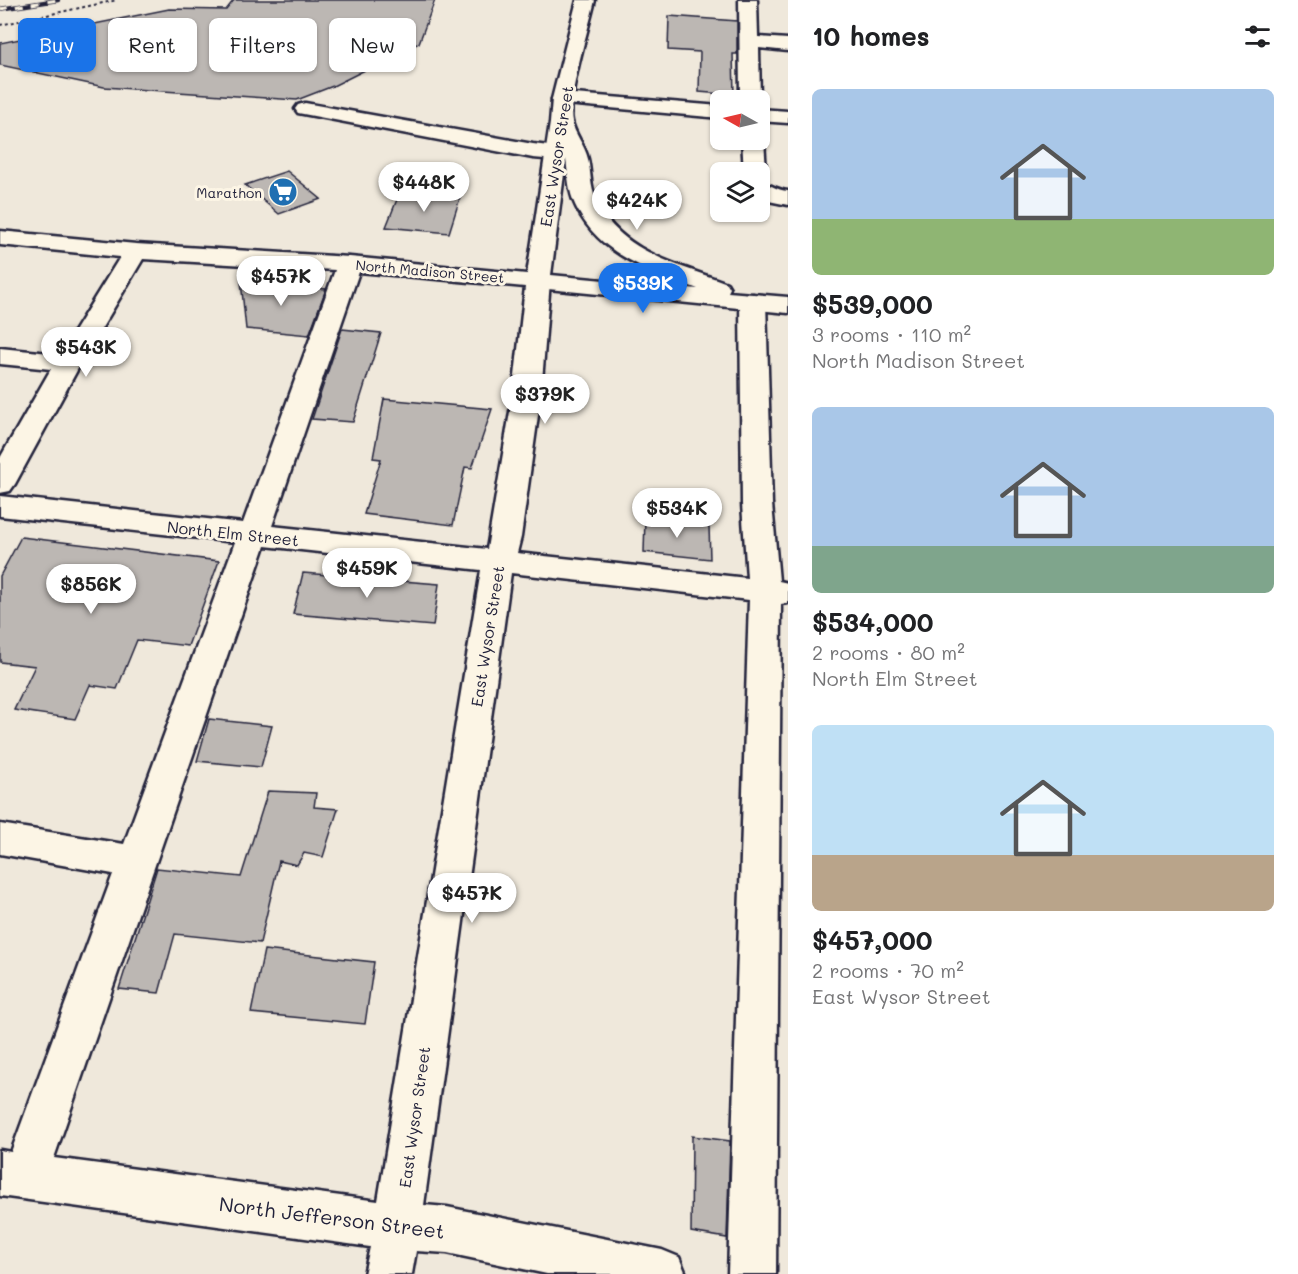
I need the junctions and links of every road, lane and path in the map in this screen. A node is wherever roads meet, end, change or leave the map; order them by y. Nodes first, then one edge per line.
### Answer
1 (117, 0) edge
2 (586, 0) edge
3 (748, 0) edge
4 (0, 25) edge
5 (749, 42) junction
6 (788, 45) edge
7 (750, 90) edge
8 (304, 109) dead end
9 (562, 111) junction
10 (710, 112) edge
11 (770, 116) edge
12 (788, 117) edge
13 (556, 153) junction
14 (770, 196) edge
15 (788, 198) edge
16 (0, 238) edge
17 (136, 251) junction
18 (350, 264) junction
19 (538, 281) junction
20 (771, 304) edge
21 (0, 356) edge
22 (68, 363) junction
23 (0, 484) edge
24 (0, 506) edge
25 (254, 535) junction
26 (499, 560) junction
27 (776, 591) edge
28 (0, 839) edge
29 (137, 862) junction
30 (12, 1175) edge
31 (399, 1225) junction
32 (388, 1274) edge
33 (662, 1274) edge
34 (752, 1274) edge

1 - 4 path
2 - 9 street, East Wysor Street
3 - 5 street
5 - 6 street
5 - 7 street
8 - 13 street
9 - 10 street
9 - 13 street, East Wysor Street
9 - 20 street
11 - 12 street
13 - 19 street, East Wysor Street
14 - 15 street
16 - 17 street, North Madison Street
17 - 18 street, North Madison Street
17 - 22 street
18 - 19 street, North Madison Street
18 - 25 street
19 - 20 street, North Madison Street
19 - 26 street, East Wysor Street
20 - 27 street
21 - 22 street
22 - 23 street
24 - 25 street, North Elm Street
25 - 26 street, North Elm Street
25 - 29 street
26 - 27 street, North Elm Street
26 - 31 street, East Wysor Street
27 - 34 street
28 - 29 street
29 - 30 street
30 - 31 street, North Jefferson Street
31 - 32 street, East Wysor Street
31 - 33 street, North Jefferson Street

